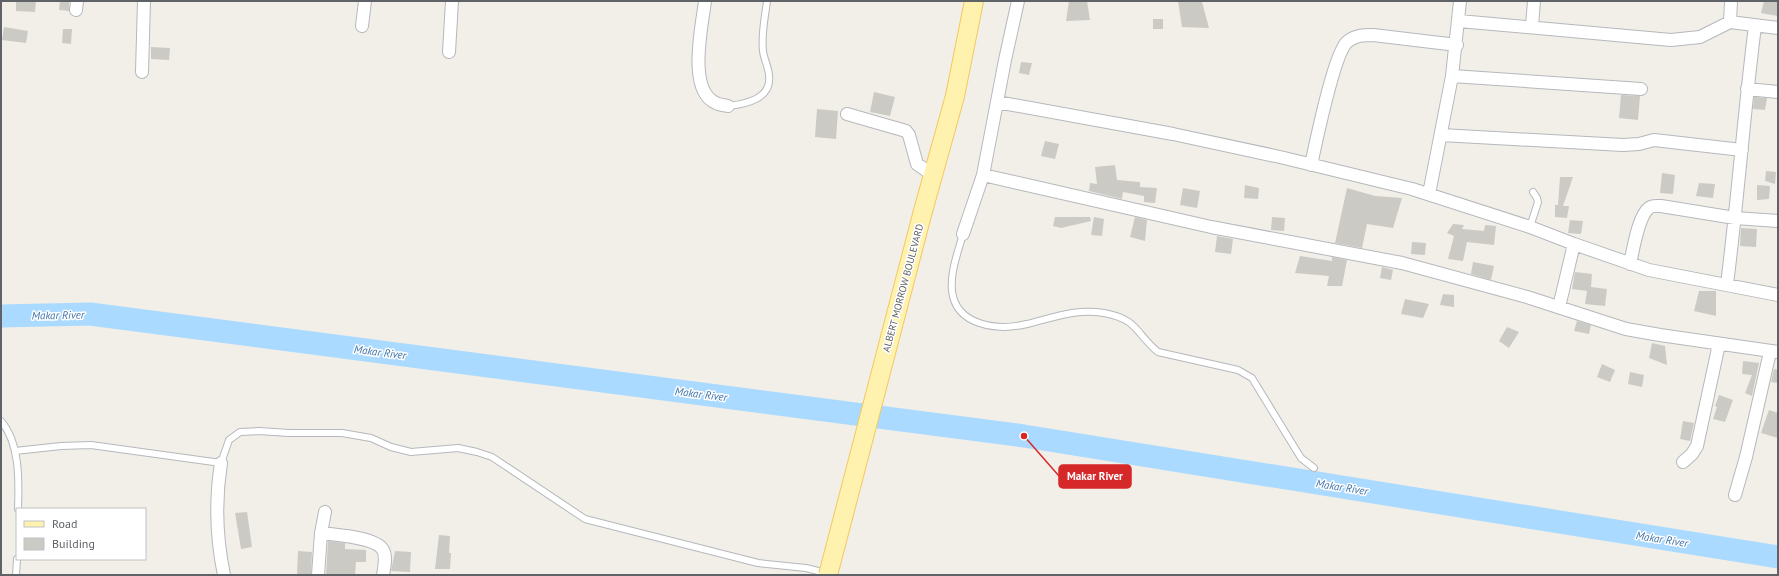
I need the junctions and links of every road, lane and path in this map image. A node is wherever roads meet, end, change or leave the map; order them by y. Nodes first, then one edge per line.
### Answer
1 (144, 1) edge
2 (365, 1) edge
3 (452, 1) edge
4 (705, 1) edge
5 (767, 1) edge
6 (974, 1) edge
7 (1018, 1) edge
8 (1460, 1) edge
9 (1534, 1) edge
10 (1731, 1) edge
11 (1459, 21) junction
12 (1730, 22) junction
13 (362, 26) dead end
14 (1532, 26) junction
15 (1755, 26) junction
16 (1778, 28) edge
17 (1456, 45) junction
18 (448, 52) dead end
19 (142, 72) dead end
20 (1452, 76) junction
21 (1641, 89) dead end
22 (1747, 89) junction
23 (1778, 92) edge
24 (997, 102) junction
25 (728, 106) joint
26 (847, 114) dead end
27 (1441, 135) junction
28 (1742, 150) junction
29 (1311, 165) junction
30 (933, 174) junction
31 (982, 175) junction
32 (1533, 192) dead end
33 (1429, 194) junction
34 (1735, 218) junction
35 (1778, 221) edge
36 (1530, 227) junction
37 (963, 234) joint
38 (1574, 244) junction
39 (1630, 264) junction
40 (1727, 284) junction
41 (1778, 295) edge
42 (1558, 307) junction
43 (1719, 344) junction
44 (1774, 352) edge
45 (1, 421) edge
46 (15, 451) junction
47 (1683, 462) dead end
48 (221, 463) junction
49 (1314, 468) dead end
50 (1735, 496) dead end
51 (18, 508) edge
52 (325, 512) dead end
53 (321, 533) junction
54 (17, 560) edge
55 (16, 575) edge
56 (224, 575) edge
57 (318, 575) edge
58 (383, 575) edge
59 (828, 575) edge
60 (832, 575) edge

1 - 19 street
2 - 13 street
3 - 18 street
4 - 25 street
5 - 25 lane
6 - 30 main road, ALBERT MORROW BOULEVARD
7 - 24 street
8 - 11 street
9 - 14 street
10 - 12 street
11 - 14 street
11 - 17 street
12 - 14 street
12 - 15 street
15 - 16 street
15 - 22 street
17 - 20 street
17 - 29 street
20 - 21 street
20 - 27 street
22 - 23 street
22 - 28 street
24 - 29 street
24 - 31 street
26 - 30 street
27 - 28 street
27 - 33 street
28 - 34 street
29 - 33 street
30 - 59 main road, ALBERT MORROW BOULEVARD, bridge
31 - 37 street
31 - 42 street
32 - 36 lane
33 - 36 street
34 - 35 street
34 - 39 street
34 - 40 street
36 - 38 street
37 - 49 lane
38 - 39 street
38 - 42 street
39 - 40 street
40 - 41 street
42 - 43 street
43 - 44 street
43 - 47 street
44 - 50 street
45 - 46 lane
46 - 48 lane
46 - 51 lane
48 - 56 street
48 - 60 lane
52 - 53 street
53 - 57 street
53 - 58 street
54 - 55 lane

